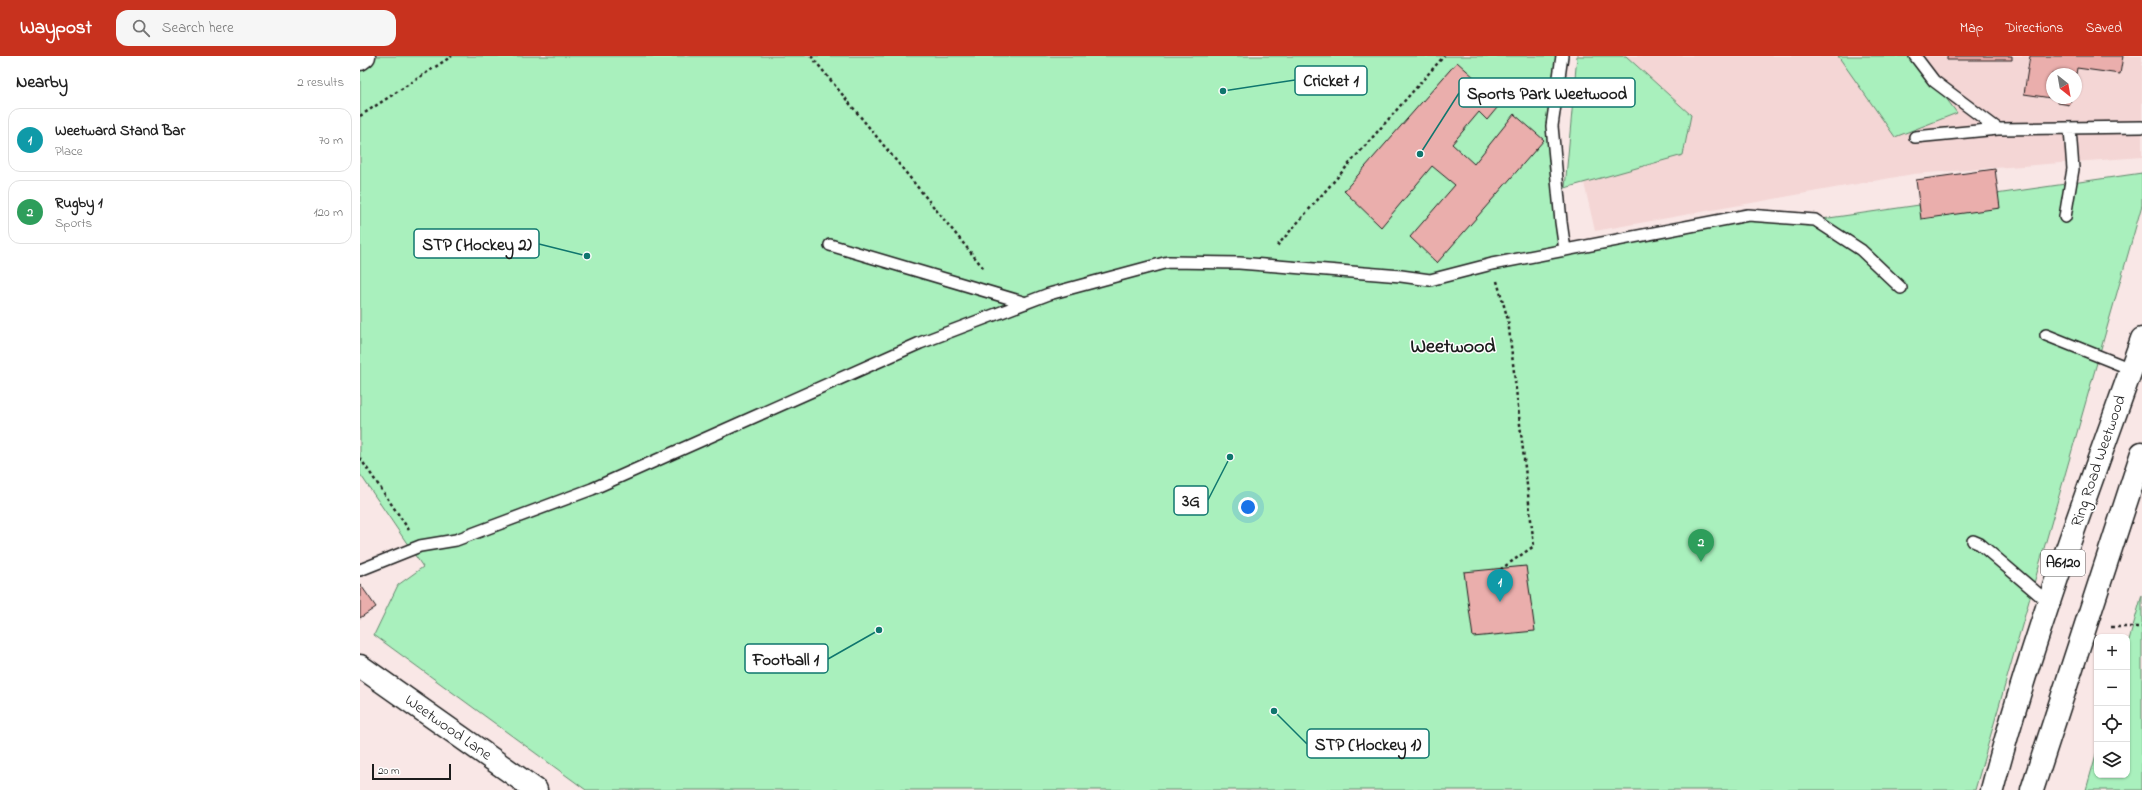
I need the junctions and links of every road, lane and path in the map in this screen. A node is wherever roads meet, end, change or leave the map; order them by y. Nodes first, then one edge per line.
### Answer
1 (364, 56) edge
2 (452, 56) edge
3 (811, 56) edge
4 (1444, 56) edge
5 (1562, 56) edge
6 (1914, 56) edge
7 (360, 59) edge
8 (360, 116) edge
9 (2142, 127) edge
10 (1998, 129) junction
11 (2070, 129) junction
12 (1915, 137) dead end
13 (2065, 217) dead end
14 (830, 245) dead end
15 (1565, 250) junction
16 (1492, 264) junction
17 (1260, 265) junction
18 (987, 272) dead end
19 (1901, 288) dead end
20 (1026, 303) junction
21 (2046, 335) dead end
22 (2142, 338) edge
23 (2131, 370) junction
24 (2142, 453) edge
25 (360, 458) edge
26 (1973, 541) dead end
27 (420, 546) junction
28 (1501, 569) dead end
29 (360, 570) edge
30 (2049, 603) junction
31 (2142, 626) edge
32 (2085, 628) junction
33 (360, 666) edge
34 (536, 790) edge
35 (1992, 790) edge
36 (2032, 790) edge

1 - 7 main road
2 - 8 path
3 - 18 path
4 - 17 path
5 - 15 lane
6 - 10 lane
9 - 11 lane
10 - 11 lane
10 - 12 lane
11 - 13 lane
14 - 20 lane
15 - 16 lane
15 - 19 lane
16 - 17 lane
16 - 28 path
17 - 20 lane
20 - 27 lane
21 - 23 lane
22 - 23 main road, Ring Road Weetwood / A6120
23 - 30 main road, Ring Road Weetwood / A6120
24 - 32 main road, A6120
25 - 27 path
26 - 30 lane
27 - 29 lane
30 - 35 main road, Ring Road Weetwood / A6120
31 - 32 path
32 - 36 main road, A6120
33 - 34 main road, Weetwood Lane

